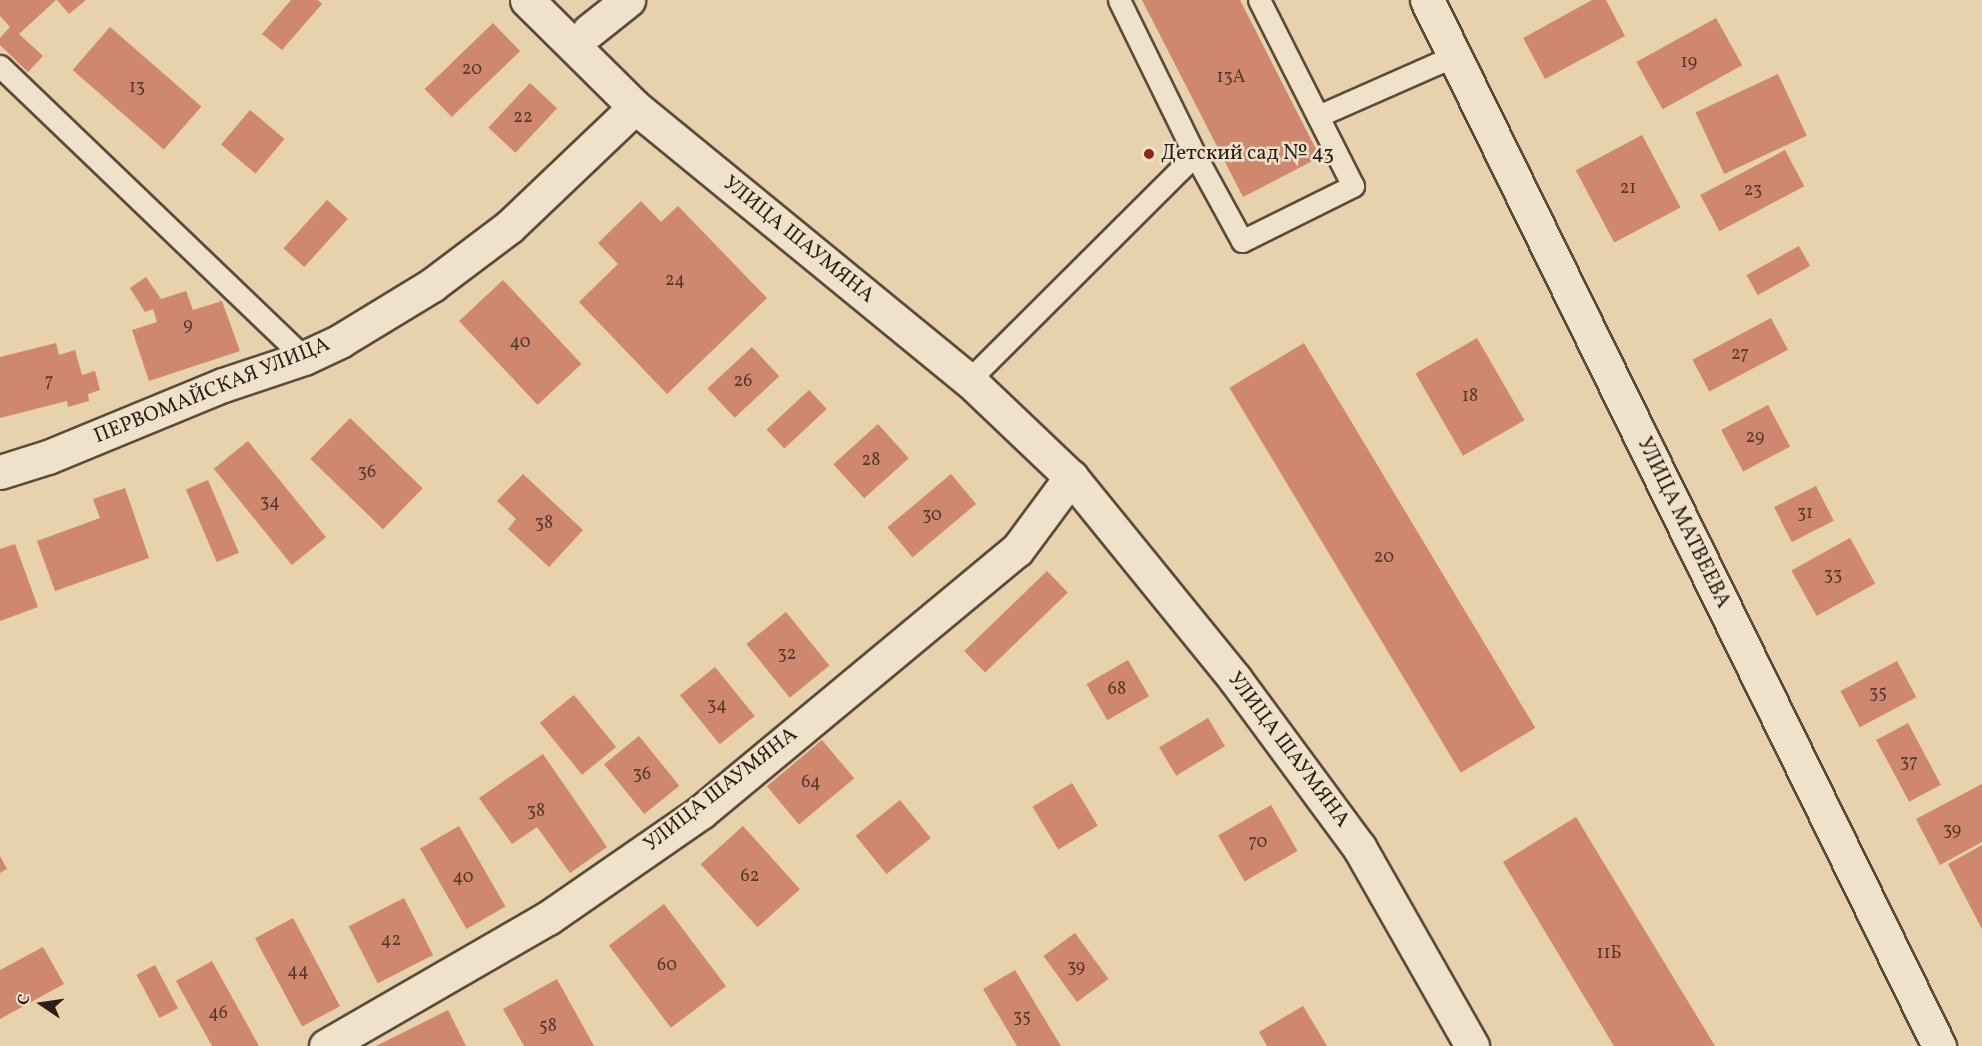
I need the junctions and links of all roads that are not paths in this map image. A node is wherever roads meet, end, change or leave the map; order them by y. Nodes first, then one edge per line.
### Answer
1 (527, 0) edge
2 (628, 0) edge
3 (1119, 0) edge
4 (1259, 0) edge
5 (1427, 0) edge
6 (590, 31) dead end
7 (1454, 56) junction
8 (0, 66) edge
9 (635, 107) junction
10 (1318, 116) junction
11 (1195, 155) junction
12 (304, 358) junction
13 (969, 380) junction
14 (0, 472) edge
15 (1071, 477) junction
16 (326, 1046) edge
17 (1472, 1046) edge
18 (1938, 1046) edge

1 - 9 street, УЛИЦА ШАУМЯНА
2 - 6 street
3 - 11 lane
4 - 10 lane
5 - 7 street, УЛИЦА МАТВЕЕВА
7 - 10 lane
7 - 18 street, УЛИЦА МАТВЕЕВА
8 - 12 lane
9 - 12 street, ПЕРВОМАЙСКАЯ УЛИЦА
9 - 13 street, УЛИЦА ШАУМЯНА
10 - 11 lane
11 - 13 lane
12 - 14 street, ПЕРВОМАЙСКАЯ УЛИЦА
13 - 15 street, УЛИЦА ШАУМЯНА
15 - 16 street, УЛИЦА ШАУМЯНА
15 - 17 street, УЛИЦА ШАУМЯНА

